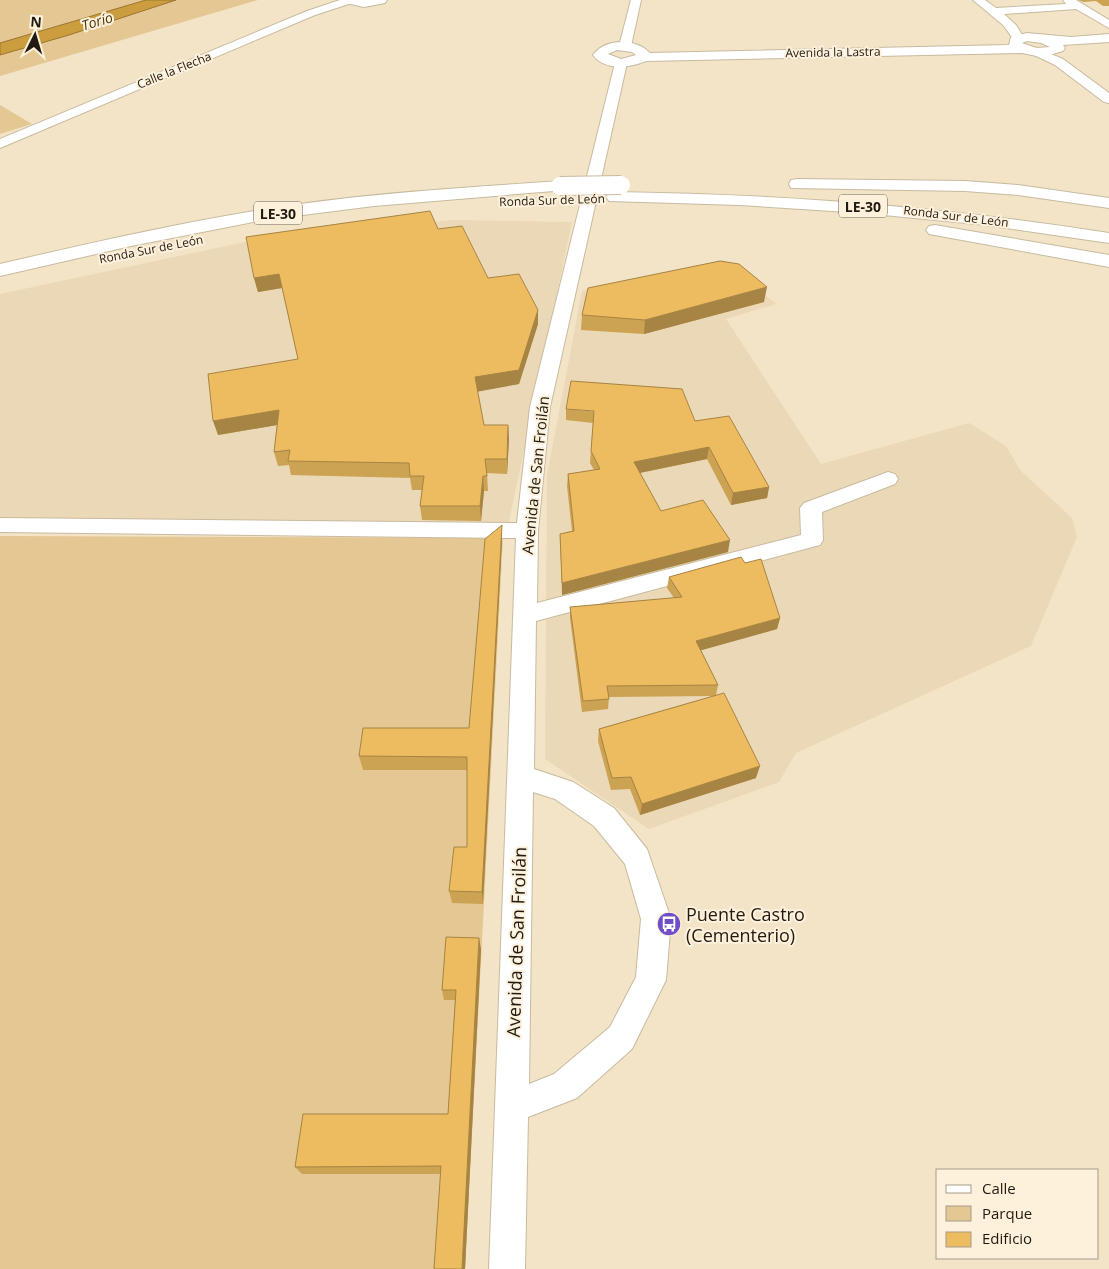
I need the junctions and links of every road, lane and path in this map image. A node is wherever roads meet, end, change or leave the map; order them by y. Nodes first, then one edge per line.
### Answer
1 (351, 0) edge
2 (381, 0) edge
3 (636, 0) edge
4 (978, 0) edge
5 (1072, 3) edge
6 (993, 12) junction
7 (1010, 25) junction
8 (1109, 25) edge
9 (1109, 38) edge
10 (1109, 43) edge
11 (1022, 45) junction
12 (625, 46) junction
13 (1052, 48) junction
14 (641, 54) junction
15 (621, 62) junction
16 (162, 63) dead end
17 (181, 67) junction
18 (1109, 99) edge
19 (0, 144) edge
20 (712, 183) dead end
21 (781, 183) dead end
22 (664, 185) junction
23 (618, 191) junction
24 (559, 193) junction
25 (739, 198) junction
26 (1109, 203) edge
27 (1109, 226) edge
28 (1109, 238) edge
29 (1109, 261) edge
30 (0, 270) edge
31 (0, 284) edge
32 (888, 479) dead end
33 (0, 525) edge
34 (527, 531) junction
35 (525, 615) junction
36 (521, 777) junction
37 (512, 1107) junction
38 (507, 1269) edge

1 - 2 main road
1 - 17 street, Calle la Flecha
3 - 12 street
4 - 6 street
5 - 6 street
5 - 8 street
6 - 7 street
7 - 11 street
7 - 13 street
9 - 13 main road
10 - 13 main road
11 - 13 main road
11 - 13 main road
11 - 14 main road, Avenida la Lastra
12 - 14 main road
12 - 15 main road
13 - 18 street
14 - 15 main road
15 - 34 street, Avenida de San Froilán
16 - 17 street
17 - 19 street, Calle la Flecha
20 - 22 main road
21 - 26 main road
22 - 23 main road, Ronda Sur de León / LE-30
22 - 27 main road, Ronda Sur de León / LE-30
23 - 24 main road, Ronda Sur de León / LE-30
23 - 25 main road, Ronda Sur de León / LE-30
24 - 30 main road, Ronda Sur de León / LE-30
24 - 31 main road, Ronda Sur de León / LE-30
25 - 28 main road, Ronda Sur de León / LE-30
25 - 29 main road
32 - 35 street
33 - 34 street
34 - 35 street, Avenida de San Froilán
35 - 36 street, Avenida de San Froilán
36 - 37 street, Avenida de San Froilán
36 - 37 street
37 - 38 street, Avenida de San Froilán

